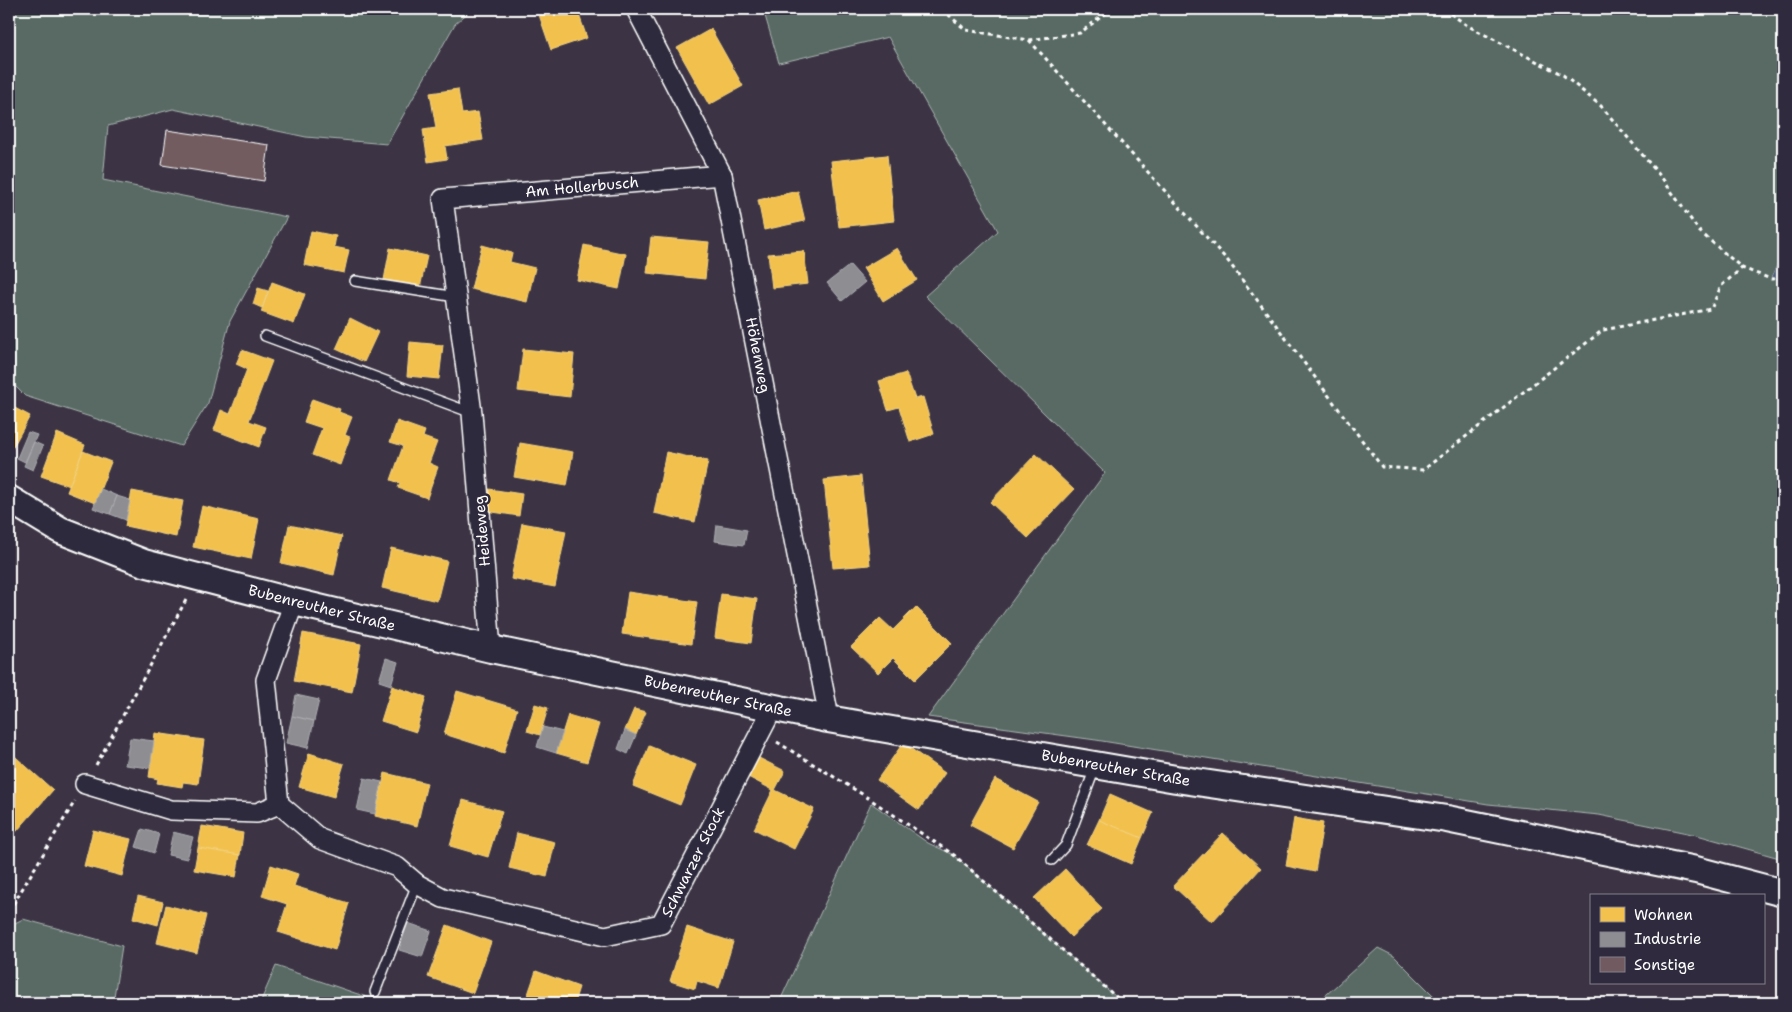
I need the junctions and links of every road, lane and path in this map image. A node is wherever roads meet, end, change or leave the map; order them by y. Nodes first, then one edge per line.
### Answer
1 (636, 9) edge
2 (942, 9) edge
3 (1112, 9) edge
4 (1444, 9) edge
5 (1029, 40) junction
6 (722, 175) junction
7 (442, 199) joint
8 (1742, 268) junction
9 (1783, 278) edge
10 (355, 281) dead end
11 (456, 298) junction
12 (265, 336) dead end
13 (472, 414) junction
14 (9, 499) edge
15 (198, 577) junction
16 (294, 602) junction
17 (491, 649) junction
18 (773, 708) junction
19 (828, 719) junction
20 (760, 731) junction
21 (1096, 765) junction
22 (85, 784) junction
23 (279, 804) junction
24 (1052, 860) dead end
25 (417, 884) junction
26 (1783, 893) edge
27 (9, 911) edge
28 (375, 992) dead end
29 (1123, 1003) edge

1 - 6 street, Höhenweg
2 - 5 path
3 - 5 path
4 - 8 path
5 - 8 path
6 - 7 street, Am Hollerbusch
6 - 19 street, Höhenweg
7 - 11 street, Heideweg
8 - 9 path
10 - 11 lane
11 - 13 street, Heideweg
12 - 13 lane
13 - 17 street, Heideweg
14 - 15 street, Bubenreuther Straße
15 - 16 street, Bubenreuther Straße
15 - 22 path
16 - 17 street, Bubenreuther Straße
16 - 23 street
17 - 18 street, Bubenreuther Straße
18 - 19 street, Bubenreuther Straße
18 - 20 street, Schwarzer Stock
19 - 21 street, Bubenreuther Straße
20 - 25 street, Schwarzer Stock
20 - 29 path
21 - 24 lane
21 - 26 street, Bubenreuther Straße
22 - 23 street
22 - 27 path
23 - 25 street, Schwarzer Stock
25 - 28 lane

